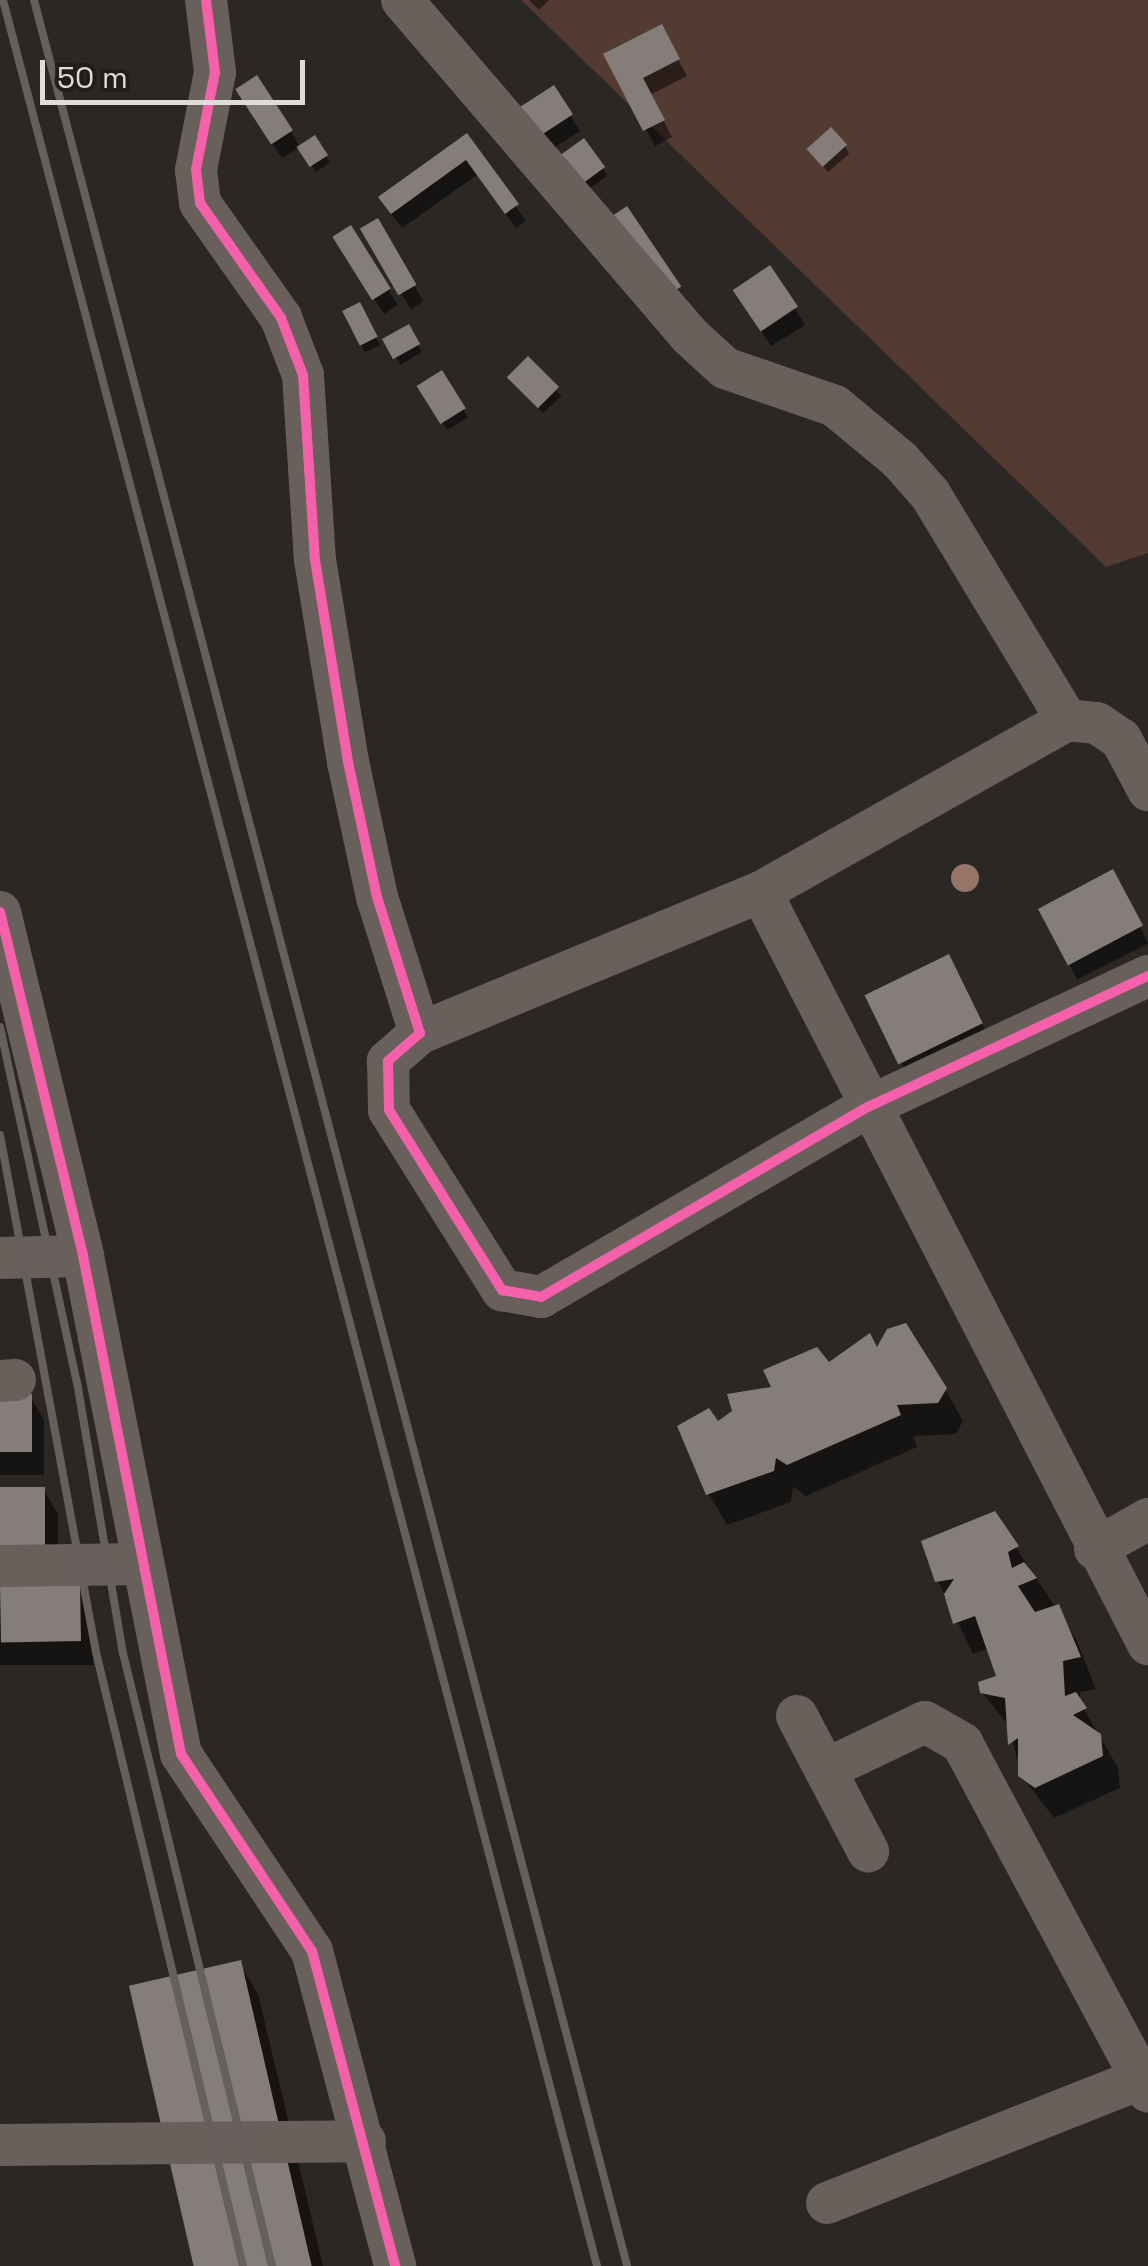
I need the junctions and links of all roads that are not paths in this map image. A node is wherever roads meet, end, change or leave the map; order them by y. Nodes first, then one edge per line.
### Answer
1 (206, 0) edge
2 (402, 0) edge
3 (1067, 720) junction
4 (1148, 790) edge
5 (761, 892) junction
6 (0, 912) edge
7 (1148, 976) edge
8 (420, 1033) junction
9 (19, 1063) edge
10 (868, 1107) junction
11 (83, 1256) junction
12 (0, 1258) edge
13 (1148, 1519) edge
14 (1095, 1549) junction
15 (143, 1564) junction
16 (0, 1566) edge
17 (1148, 1644) edge
18 (796, 1716) dead end
19 (830, 1768) junction
20 (868, 1851) dead end
21 (1146, 2083) edge
22 (366, 2140) junction
23 (0, 2146) edge
24 (827, 2203) dead end
25 (394, 2266) edge

1 - 8 street
2 - 3 street
3 - 4 street
3 - 5 street
5 - 8 street
5 - 10 street
6 - 9 street
7 - 10 street
8 - 10 street
9 - 11 street
10 - 14 street
11 - 12 street
11 - 15 street
13 - 14 street
14 - 17 street
15 - 16 street
15 - 22 street
18 - 19 street
19 - 20 street
19 - 21 street
21 - 24 street
22 - 23 street
22 - 25 street

